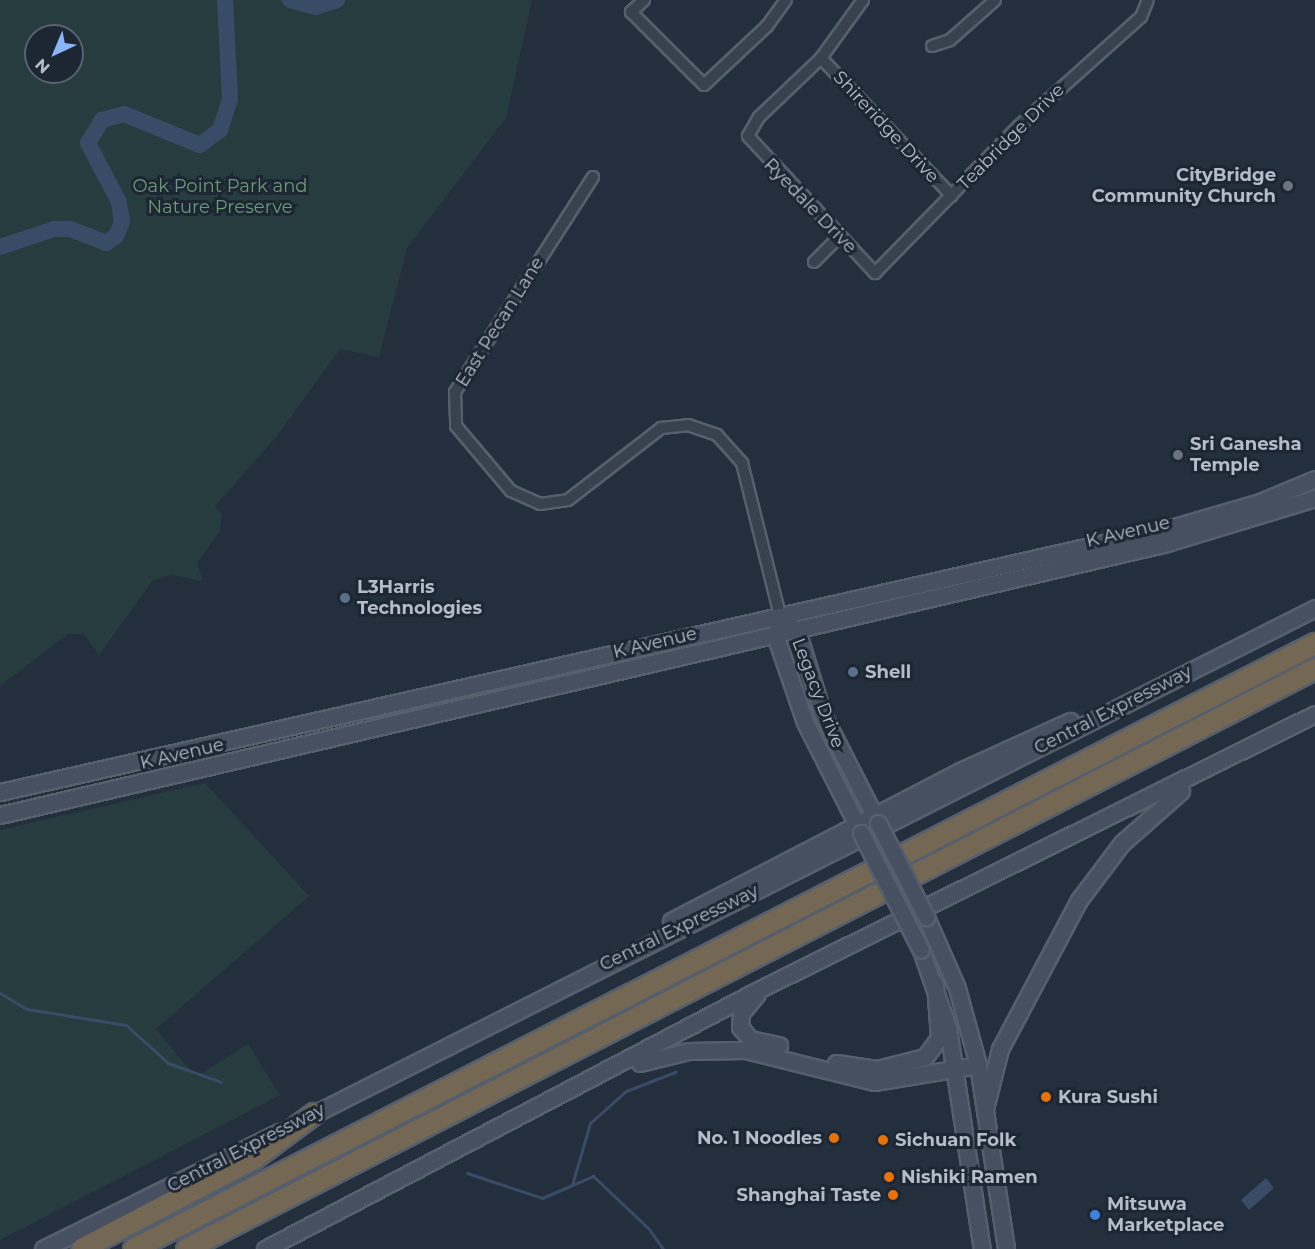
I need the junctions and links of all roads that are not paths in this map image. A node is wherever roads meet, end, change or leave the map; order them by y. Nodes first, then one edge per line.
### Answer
1 (644, 0) edge
2 (786, 0) edge
3 (995, 0) edge
4 (861, 1) edge
5 (1149, 1) edge
6 (932, 46) dead end
7 (821, 58) junction
8 (593, 177) dead end
9 (952, 196) junction
10 (840, 237) junction
11 (814, 262) dead end
12 (875, 273) joint
13 (1315, 479) edge
14 (1315, 498) edge
15 (1036, 565) junction
16 (916, 594) junction
17 (1315, 608) edge
18 (781, 619) junction
19 (797, 630) junction
20 (775, 635) junction
21 (1315, 644) edge
22 (1315, 669) edge
23 (1168, 681) junction
24 (450, 701) junction
25 (1315, 714) edge
26 (823, 715) junction
27 (805, 722) junction
28 (308, 723) junction
29 (313, 741) junction
30 (141, 760) junction
31 (1219, 764) junction
32 (146, 782) junction
33 (0, 792) edge
34 (0, 815) edge
35 (876, 819) junction
36 (859, 829) junction
37 (584, 974) junction
38 (935, 984) junction
39 (762, 988) junction
40 (978, 1065) junction
41 (955, 1068) junction
42 (609, 1072) junction
43 (985, 1108) junction
44 (314, 1114) junction
45 (976, 1213) junction
46 (1003, 1225) junction
47 (43, 1249) edge
48 (82, 1249) edge
49 (134, 1249) edge
50 (187, 1249) edge
51 (265, 1249) edge
52 (982, 1249) edge
53 (1006, 1249) edge

1 - 2 street
3 - 6 street
4 - 7 street
5 - 9 street, Teabridge Drive
7 - 9 street, Shireridge Drive
7 - 10 street, Ryedale Drive
8 - 18 street, East Pecan Lane
9 - 12 street, Teabridge Drive
10 - 11 street
10 - 12 street, Ryedale Drive
13 - 15 main road, K Avenue
14 - 15 main road, K Avenue
15 - 16 main road, K Avenue
16 - 18 main road, K Avenue
16 - 19 main road, K Avenue
17 - 23 main road, Central Expressway
18 - 19 main road, Legacy Drive
18 - 20 main road, Legacy Drive
18 - 24 main road, K Avenue
19 - 20 main road, K Avenue
19 - 26 main road, Legacy Drive
20 - 24 main road, K Avenue
20 - 27 main road, Legacy Drive
21 - 49 highway, Central Expressway
22 - 50 highway
23 - 35 main road
23 - 37 main road, Central Expressway
24 - 28 main road, K Avenue
24 - 29 main road, K Avenue
25 - 31 main road
26 - 27 main road
26 - 35 main road, Legacy Drive
27 - 36 main road, Legacy Drive
28 - 29 main road
28 - 30 main road, K Avenue
29 - 32 main road, K Avenue
30 - 32 main road
30 - 33 main road, K Avenue
31 - 39 main road
31 - 43 main road
32 - 34 main road, K Avenue
35 - 36 main road
35 - 40 main road, Legacy Drive, bridge
36 - 37 main road
36 - 38 main road, Legacy Drive, bridge
37 - 44 main road, Central Expressway
38 - 39 main road
38 - 41 main road, Legacy Drive
39 - 42 main road
40 - 41 main road
40 - 43 main road, Legacy Drive
41 - 42 main road
41 - 45 main road, Legacy Drive
42 - 51 main road
43 - 46 main road, Legacy Drive
44 - 47 main road, Central Expressway
44 - 48 highway
45 - 46 main road
45 - 52 main road, Legacy Drive
46 - 53 main road, Legacy Drive

